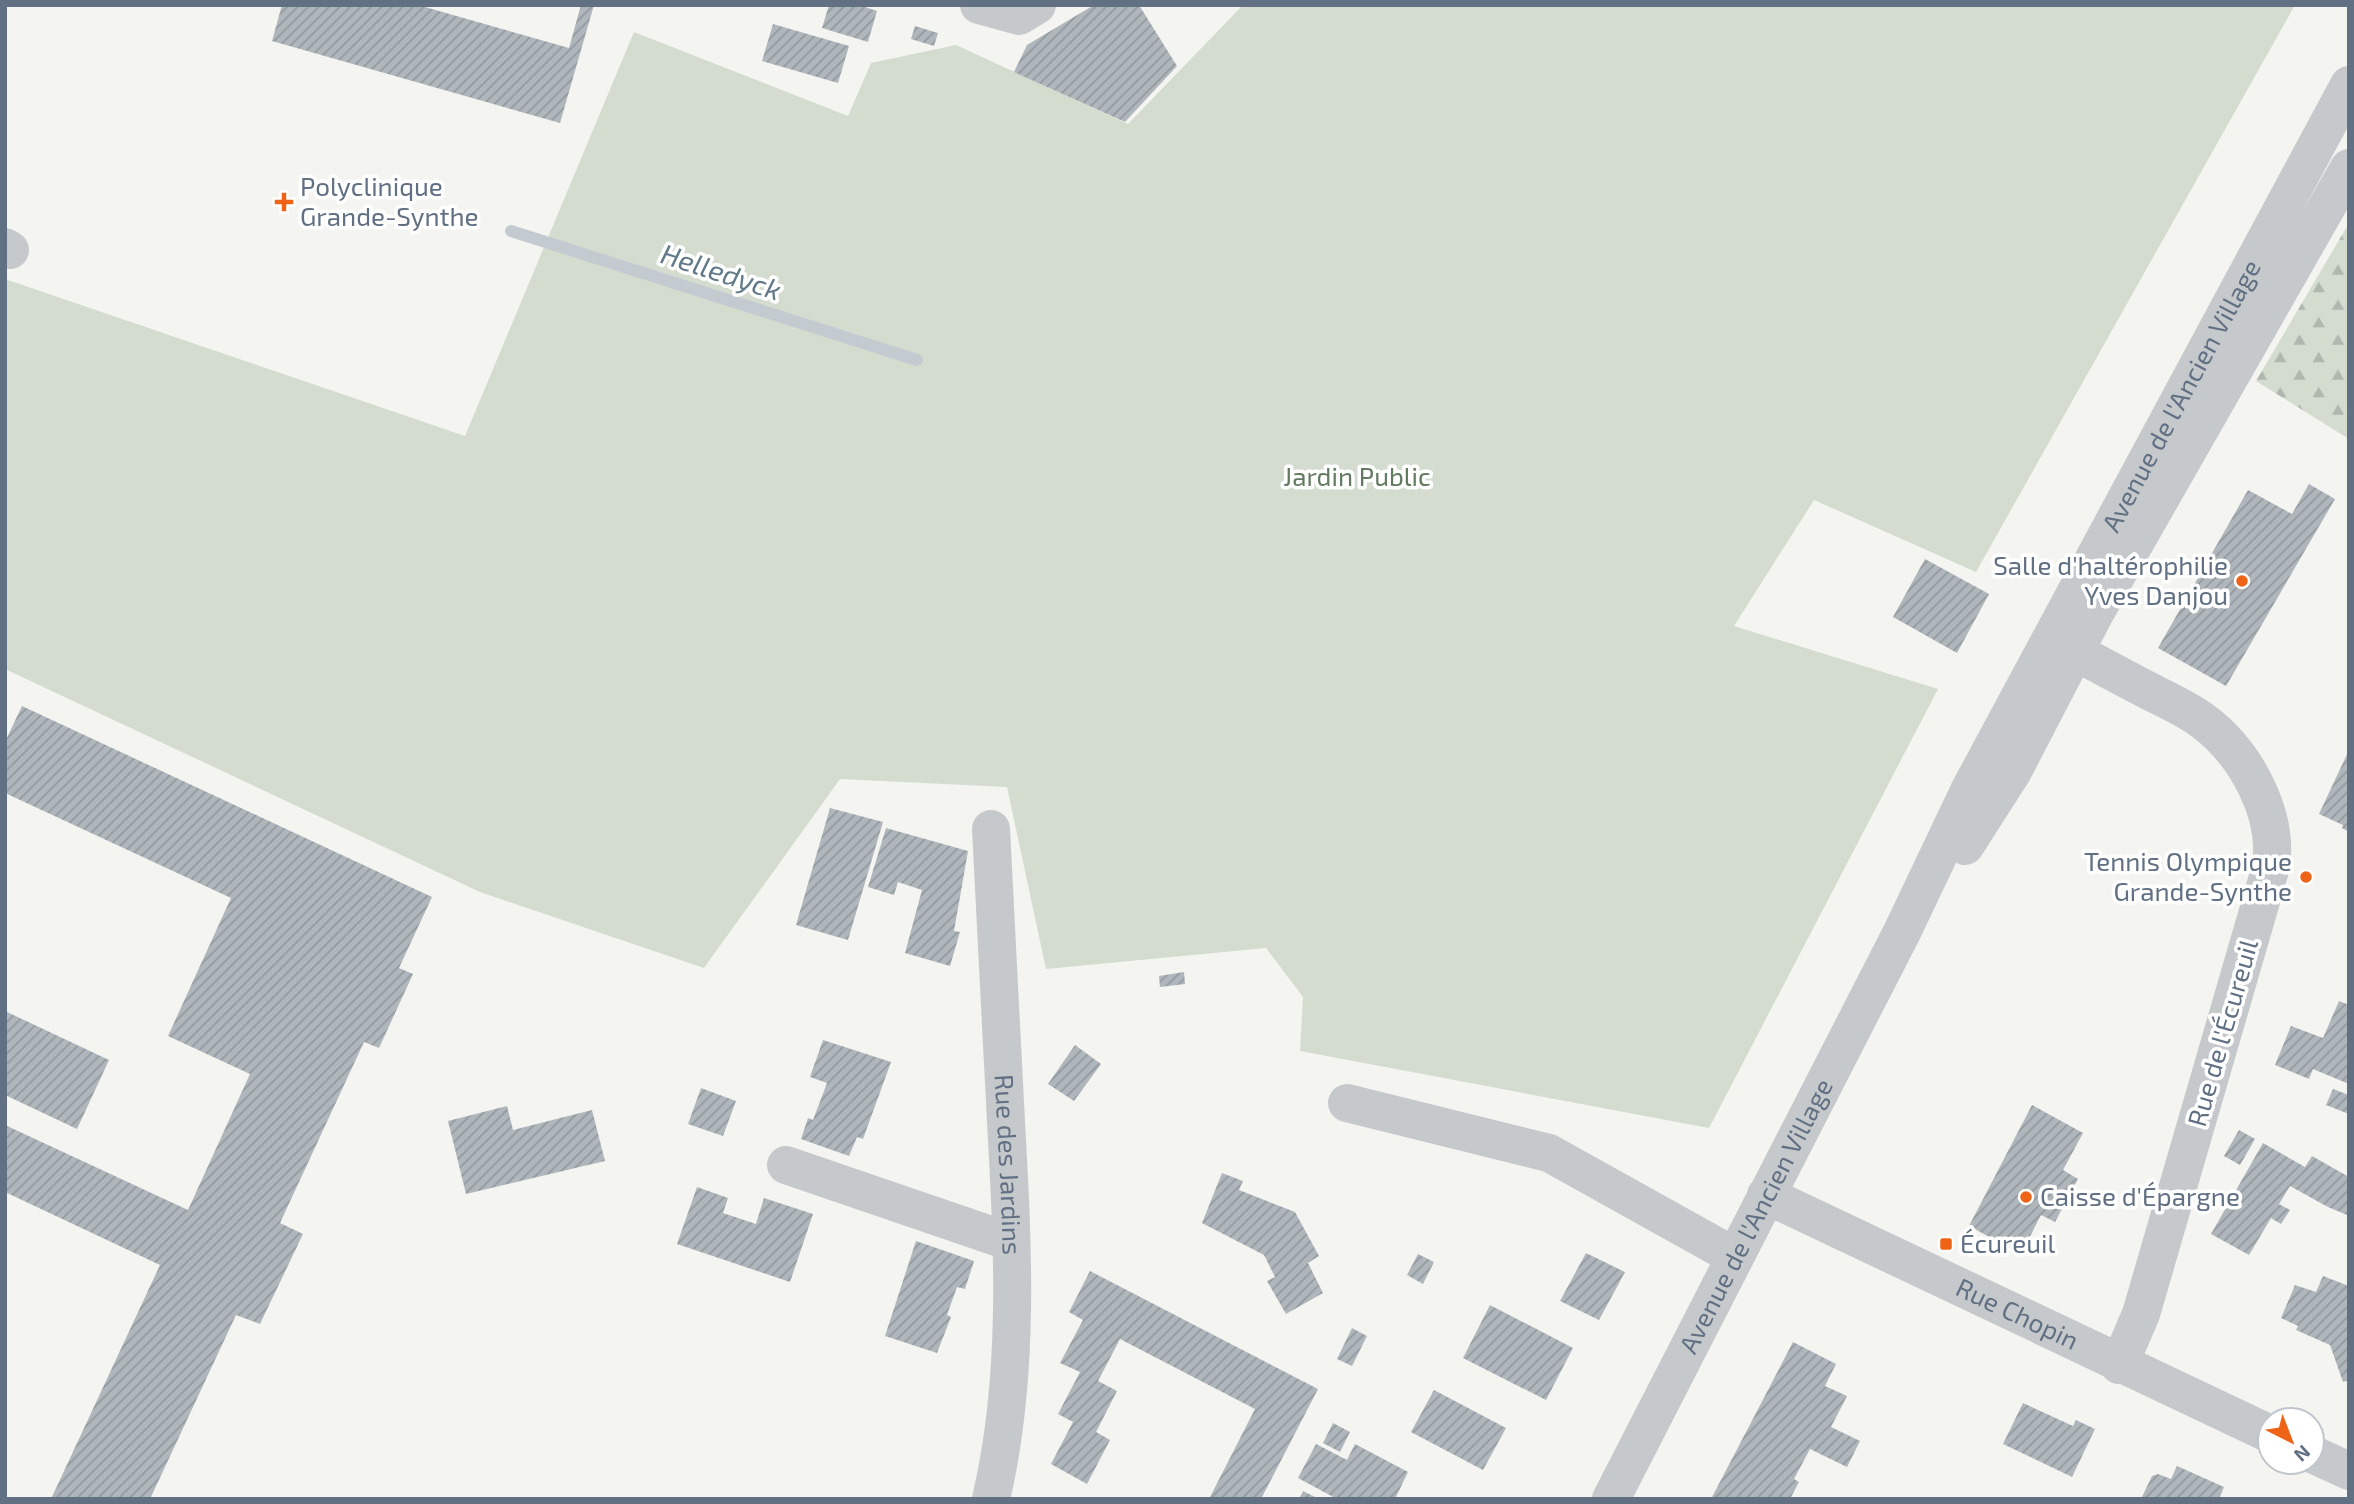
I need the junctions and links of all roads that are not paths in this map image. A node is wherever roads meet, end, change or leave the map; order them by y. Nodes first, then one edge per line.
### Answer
1 (979, 5) edge
2 (1037, 5) edge
3 (2349, 85) edge
4 (2349, 168) edge
5 (2063, 645) junction
6 (991, 829) dead end
7 (1347, 1103) dead end
8 (786, 1164) dead end
9 (1766, 1195) junction
10 (1011, 1242) junction
11 (1734, 1256) junction
12 (2119, 1365) junction
13 (2256, 1428) edge
14 (2326, 1460) edge
15 (2349, 1471) edge
16 (991, 1499) edge
17 (1611, 1499) edge

1 - 2 street
3 - 5 street, Avenue de l'Ancien Village
4 - 5 street, Avenue de l'Ancien Village
5 - 9 street, Avenue de l'Ancien Village
5 - 12 street, Rue de l'Écureuil
6 - 10 street, Rue des Jardins
7 - 11 street
8 - 10 street
9 - 11 street, Avenue de l'Ancien Village
9 - 12 street, Rue Chopin
10 - 16 street, Rue des Jardins
11 - 17 street, Avenue de l'Ancien Village
12 - 13 street, Rue Chopin
14 - 15 street

